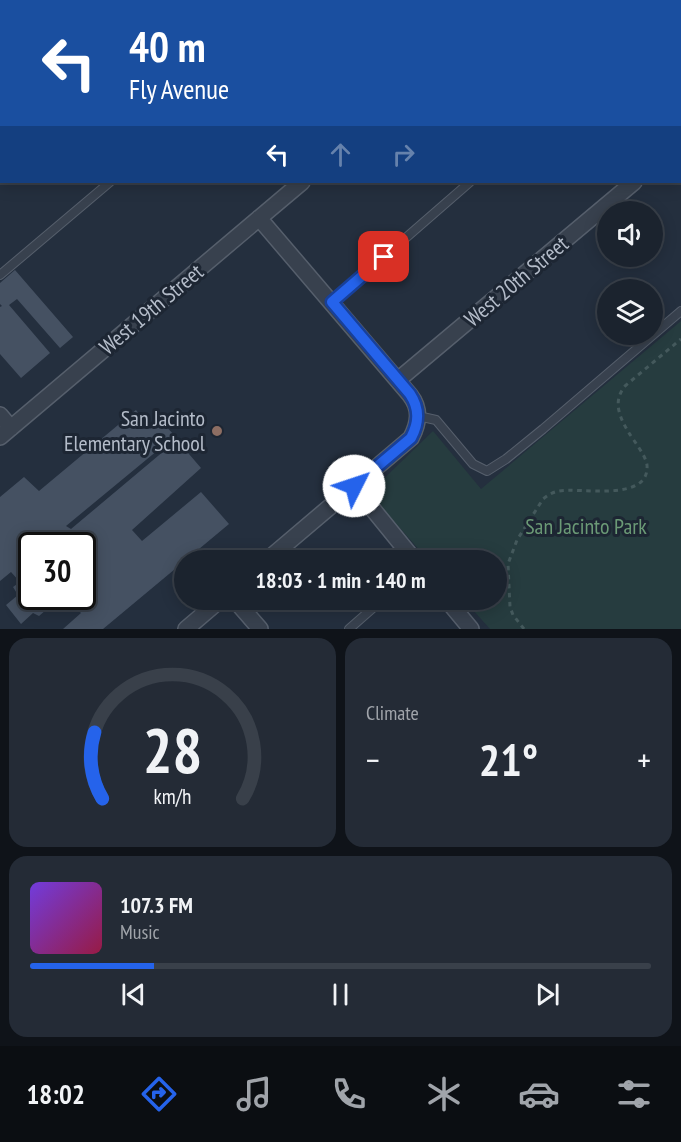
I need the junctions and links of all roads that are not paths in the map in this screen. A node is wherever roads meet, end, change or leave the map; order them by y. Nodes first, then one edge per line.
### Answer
1 (109, 183) edge
2 (301, 183) edge
3 (469, 183) edge
4 (632, 183) edge
5 (259, 218) junction
6 (0, 275) edge
7 (332, 302) junction
8 (681, 311) edge
9 (398, 380) junction
10 (0, 416) edge
11 (418, 416) junction
12 (5, 433) edge
13 (354, 486) junction
14 (279, 550) edge
15 (407, 550) edge
16 (208, 610) edge
17 (244, 610) edge
18 (371, 610) edge
19 (455, 610) edge
20 (186, 629) edge
21 (260, 629) edge
22 (349, 629) edge
23 (471, 629) edge

1 - 6 lane
2 - 5 street, West 19th Street
3 - 7 lane
4 - 9 street, West 20th Street
5 - 7 street
5 - 12 street, West 19th Street
7 - 9 street
8 - 11 lane
9 - 11 street
10 - 12 street
11 - 13 street
13 - 14 street
13 - 15 street
16 - 20 street
17 - 21 street
18 - 22 lane
19 - 23 street

